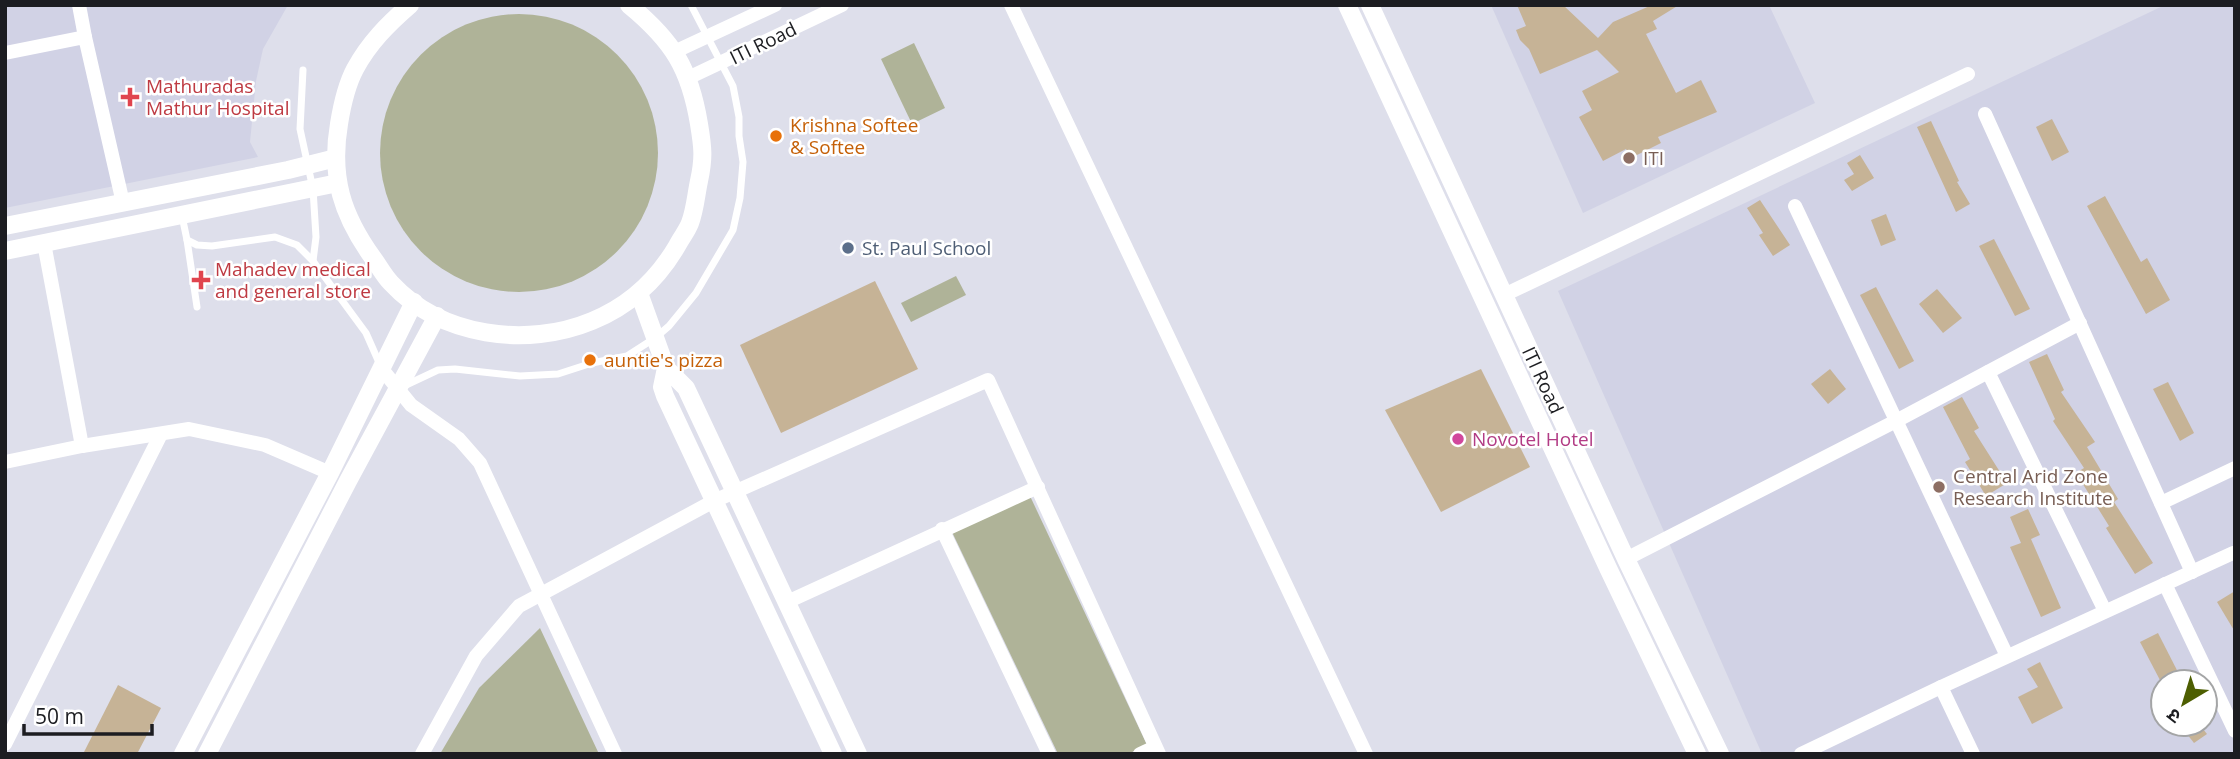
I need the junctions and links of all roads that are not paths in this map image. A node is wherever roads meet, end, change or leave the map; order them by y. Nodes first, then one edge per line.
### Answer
1 (79, 5) edge
2 (410, 5) edge
3 (629, 5) edge
4 (691, 5) edge
5 (775, 5) edge
6 (842, 5) edge
7 (1011, 5) edge
8 (1347, 5) edge
9 (1370, 5) edge
10 (85, 37) junction
11 (707, 37) junction
12 (5, 52) edge
13 (674, 52) junction
14 (722, 63) junction
15 (303, 70) dead end
16 (1968, 74) dead end
17 (688, 78) junction
18 (1985, 114) dead end
19 (336, 158) junction
20 (308, 166) junction
21 (338, 183) junction
22 (313, 189) junction
23 (123, 202) junction
24 (1795, 206) dead end
25 (182, 216) junction
26 (5, 226) edge
27 (187, 240) junction
28 (44, 243) junction
29 (5, 251) edge
30 (313, 261) junction
31 (639, 293) junction
32 (1504, 295) junction
33 (414, 302) junction
34 (197, 307) dead end
35 (437, 316) junction
36 (2080, 324) junction
37 (655, 338) junction
38 (381, 368) junction
39 (666, 368) junction
40 (1988, 372) junction
41 (397, 389) junction
42 (1896, 421) junction
43 (161, 434) junction
44 (82, 446) junction
45 (5, 462) edge
46 (2235, 468) edge
47 (330, 473) junction
48 (1038, 487) junction
49 (736, 492) junction
50 (714, 501) junction
51 (2161, 503) junction
52 (942, 529) junction
53 (2233, 552) dead end
54 (1626, 559) junction
55 (2192, 572) junction
56 (2165, 584) junction
57 (542, 594) junction
58 (787, 602) junction
59 (2105, 611) junction
60 (2007, 656) junction
61 (1941, 687) junction
62 (2235, 731) edge
63 (5, 744) edge
64 (1157, 750) edge
65 (183, 754) edge
66 (207, 754) edge
67 (422, 754) edge
68 (615, 754) edge
69 (833, 754) edge
70 (858, 754) edge
71 (1049, 754) edge
72 (1140, 754) edge
73 (1366, 754) edge
74 (1697, 754) edge
75 (1720, 754) edge
76 (1801, 754) edge
77 (1973, 754) edge

1 - 10 street
2 - 19 street
3 - 13 street
4 - 11 lane
5 - 11 street, ITI Road
6 - 14 street, ITI Road
7 - 73 street
8 - 74 street, ITI Road
9 - 32 street, ITI Road
10 - 12 street
10 - 23 street
11 - 13 street, ITI Road
11 - 14 lane
13 - 17 street
14 - 17 street, ITI Road
14 - 37 lane
15 - 20 lane
16 - 32 street
17 - 31 street
18 - 36 street
19 - 20 street
19 - 21 street
20 - 22 lane
20 - 23 street
21 - 22 street
21 - 33 street
22 - 25 street
22 - 30 lane
23 - 26 street
24 - 42 street
25 - 27 lane
25 - 28 street
27 - 30 lane
27 - 34 lane
28 - 29 street
28 - 44 street
30 - 38 lane
31 - 35 street
31 - 37 street
32 - 54 street, ITI Road
33 - 35 street
33 - 38 street
35 - 41 street
36 - 40 street
36 - 51 street
37 - 39 street
37 - 41 lane
38 - 41 street
38 - 47 street
39 - 49 street
39 - 50 street
40 - 42 street
40 - 59 street
41 - 57 street
41 - 66 street
42 - 54 street
42 - 60 street
43 - 44 street
43 - 47 street
43 - 63 street
44 - 45 street
46 - 51 street
47 - 65 street
48 - 49 street
48 - 52 street
48 - 64 street
49 - 50 street
49 - 58 street
50 - 57 street
50 - 69 street
51 - 55 street
52 - 58 street
52 - 71 street
53 - 55 street
54 - 75 street, ITI Road
55 - 56 street
56 - 59 street
56 - 62 street
57 - 67 street
57 - 68 street
58 - 70 street
59 - 60 street
60 - 61 street
61 - 76 street
61 - 77 street
64 - 72 street

